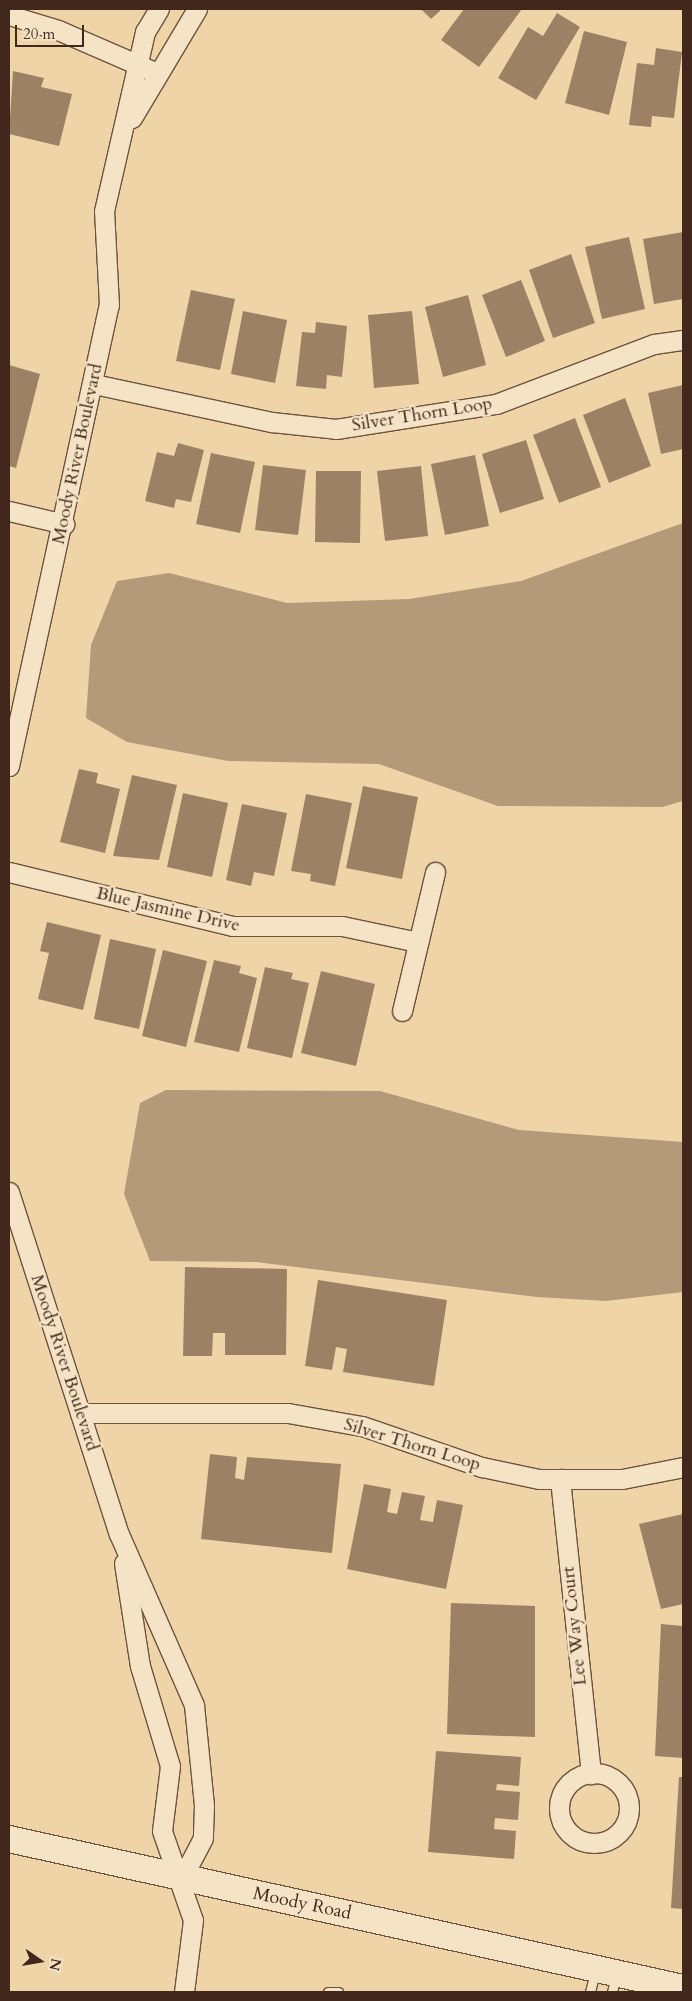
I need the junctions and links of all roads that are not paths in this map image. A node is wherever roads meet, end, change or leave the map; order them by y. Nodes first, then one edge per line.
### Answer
1 (160, 9) edge
2 (197, 9) edge
3 (22, 15) edge
4 (138, 64) junction
5 (157, 73) junction
6 (120, 139) junction
7 (683, 340) edge
8 (94, 384) junction
9 (9, 511) edge
10 (64, 524) junction
11 (9, 766) edge
12 (9, 872) edge
13 (436, 872) dead end
14 (418, 942) junction
15 (402, 1010) dead end
16 (9, 1192) edge
17 (80, 1412) junction
18 (683, 1467) edge
19 (560, 1479) junction
20 (119, 1534) junction
21 (170, 1655) junction
22 (140, 1666) junction
23 (591, 1774) dead end
24 (9, 1839) edge
25 (182, 1878) junction
26 (604, 1982) edge
27 (683, 1988) edge
28 (184, 1992) edge
29 (328, 1992) edge
30 (338, 1992) edge

1 - 4 street, Moody River Boulevard
2 - 5 street, Moody River Boulevard
3 - 4 street
4 - 5 street
4 - 6 street, Moody River Boulevard
5 - 6 street, Moody River Boulevard
6 - 8 street, Moody River Boulevard
7 - 8 street, Silver Thorn Loop
8 - 10 street, Moody River Boulevard
9 - 10 street
10 - 11 street, Moody River Boulevard
12 - 14 street, Blue Jasmine Drive
13 - 14 street
14 - 15 street
16 - 17 street, Moody River Boulevard
17 - 19 street, Silver Thorn Loop
17 - 20 street, Moody River Boulevard
18 - 19 street, Silver Thorn Loop
19 - 23 street, Lee Way Court
20 - 21 street, Moody River Boulevard
20 - 22 street, Moody River Boulevard
21 - 22 street
21 - 25 street, Moody River Boulevard
22 - 25 street, Moody River Boulevard
24 - 25 street, Moody Road
25 - 26 street, Moody Road
25 - 28 street
26 - 27 street, Moody Road
29 - 30 lane

